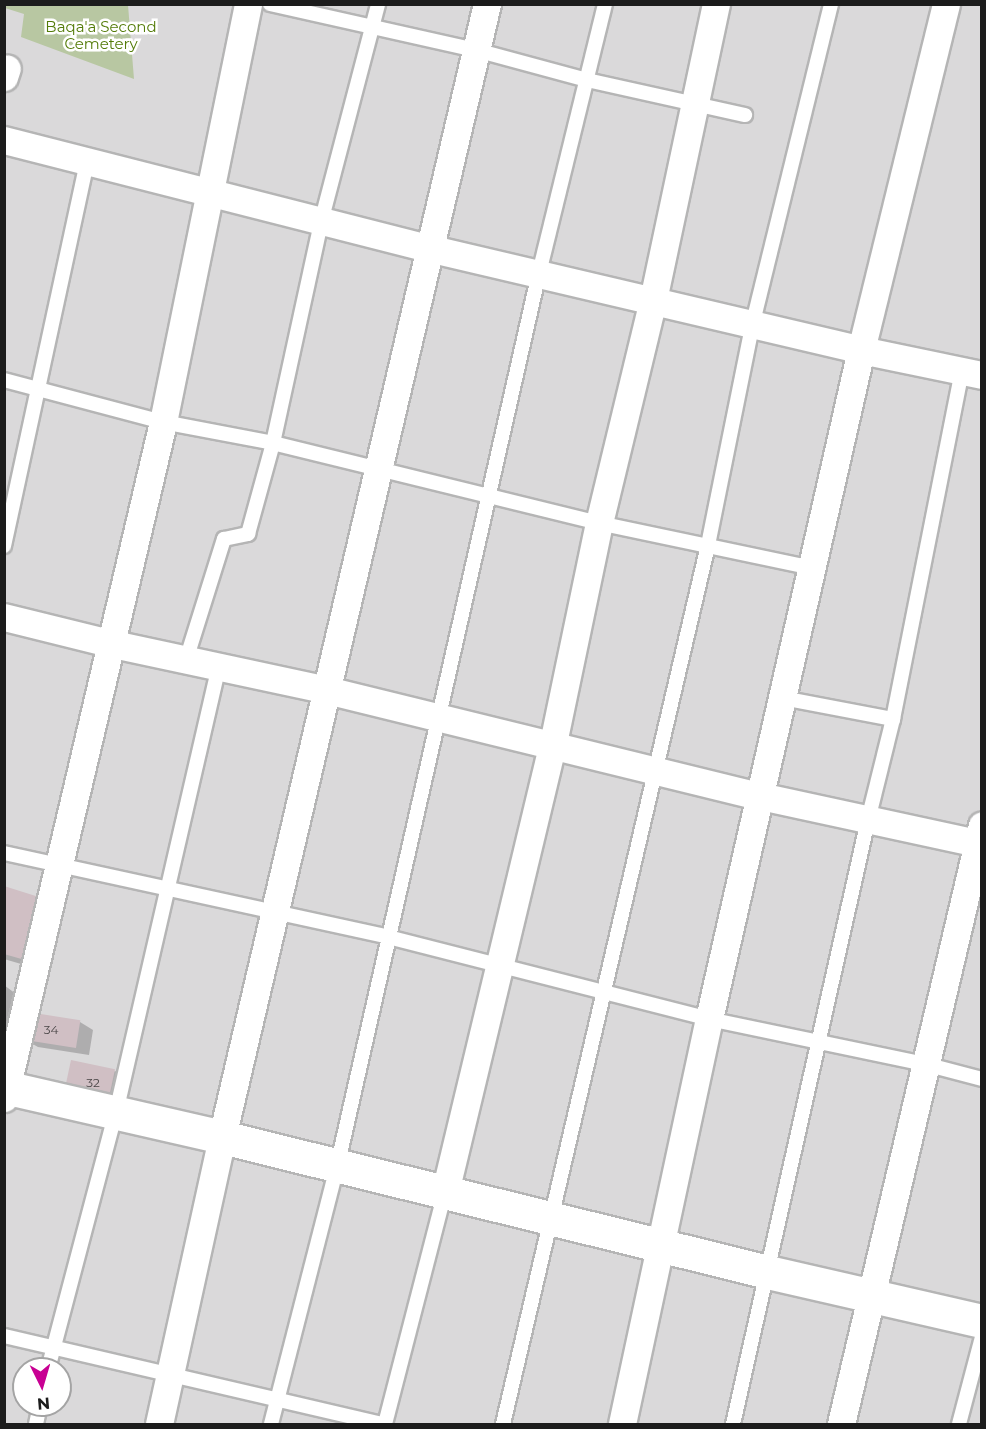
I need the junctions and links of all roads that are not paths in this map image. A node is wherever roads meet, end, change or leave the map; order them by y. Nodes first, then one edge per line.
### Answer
1 (248, 4) edge
2 (270, 4) edge
3 (378, 4) edge
4 (487, 4) edge
5 (605, 4) edge
6 (716, 4) edge
7 (831, 4) edge
8 (946, 4) edge
9 (372, 28) junction
10 (476, 50) junction
11 (587, 80) junction
12 (693, 105) junction
13 (745, 115) dead end
14 (4, 140) edge
15 (87, 161) junction
16 (210, 191) junction
17 (321, 222) junction
18 (432, 249) junction
19 (539, 273) junction
20 (653, 300) junction
21 (753, 322) junction
22 (861, 350) junction
23 (972, 373) edge
24 (4, 380) edge
25 (37, 388) junction
26 (163, 422) junction
27 (273, 443) junction
28 (378, 469) junction
29 (490, 495) junction
30 (599, 523) junction
31 (708, 545) junction
32 (4, 546) edge
33 (812, 568) junction
34 (4, 617) edge
35 (113, 644) junction
36 (186, 660) junction
37 (219, 667) junction
38 (327, 690) junction
39 (782, 698) junction
40 (440, 719) junction
41 (893, 719) junction
42 (553, 743) junction
43 (654, 770) junction
44 (760, 796) junction
45 (868, 820) junction
46 (980, 838) edge
47 (4, 853) edge
48 (59, 866) junction
49 (168, 889) junction
50 (274, 914) junction
51 (388, 937) junction
52 (499, 965) junction
53 (605, 992) junction
54 (710, 1019) junction
55 (819, 1043) junction
56 (925, 1064) junction
57 (981, 1079) edge
58 (5, 1091) edge
59 (116, 1112) junction
60 (222, 1137) junction
61 (337, 1167) junction
62 (445, 1192) junction
63 (553, 1218) junction
64 (660, 1243) junction
65 (768, 1272) junction
66 (870, 1296) junction
67 (981, 1320) edge
68 (4, 1335) edge
69 (981, 1337) edge
70 (52, 1347) junction
71 (50, 1357) edge
72 (169, 1375) junction
73 (276, 1400) junction
74 (159, 1425) edge
75 (271, 1425) edge
76 (384, 1425) edge
77 (503, 1425) edge
78 (622, 1425) edge
79 (733, 1425) edge
80 (841, 1425) edge
81 (959, 1425) edge

1 - 16 street
2 - 9 lane
3 - 9 lane
4 - 10 street
5 - 11 lane
6 - 12 street
7 - 21 lane
8 - 22 street
9 - 10 lane
9 - 17 lane
10 - 11 lane
10 - 18 street
11 - 12 lane
11 - 19 lane
12 - 13 lane
12 - 20 street
14 - 15 street
15 - 16 street
15 - 25 lane
16 - 17 street
16 - 26 street
17 - 18 street
17 - 27 lane
18 - 19 street
18 - 28 street
19 - 20 street
19 - 29 lane
20 - 21 street
20 - 30 street
21 - 22 street
21 - 31 lane
22 - 23 street
22 - 33 street
23 - 41 lane
24 - 25 lane
25 - 26 lane
25 - 32 lane
26 - 27 lane
26 - 35 street
27 - 28 lane
27 - 36 lane
28 - 29 lane
28 - 38 street
29 - 30 lane
29 - 40 lane
30 - 31 lane
30 - 42 street
31 - 33 lane
31 - 43 lane
33 - 39 street
34 - 35 street
35 - 36 street
35 - 48 street
36 - 37 street
37 - 38 street
37 - 49 lane
38 - 40 street
38 - 50 street
39 - 41 lane
39 - 44 street
40 - 42 street
40 - 51 lane
41 - 45 lane
42 - 43 street
42 - 52 street
43 - 44 street
43 - 53 lane
44 - 45 street
44 - 54 street
45 - 46 street
45 - 55 lane
46 - 56 street
47 - 48 lane
48 - 49 lane
48 - 58 street
49 - 50 lane
49 - 59 lane
50 - 51 lane
50 - 60 street
51 - 52 lane
51 - 61 lane
52 - 53 lane
52 - 62 street
53 - 54 lane
53 - 63 lane
54 - 55 lane
54 - 64 street
55 - 56 lane
55 - 65 lane
56 - 57 lane
56 - 66 street
58 - 59 street
59 - 60 street
59 - 70 lane
60 - 61 street
60 - 72 street
61 - 62 street
61 - 73 lane
62 - 63 street
62 - 76 lane
63 - 64 street
63 - 77 lane
64 - 65 street
64 - 78 street
65 - 66 street
65 - 79 lane
66 - 67 street
66 - 80 street
68 - 70 lane
69 - 81 lane
70 - 71 lane
70 - 72 lane
72 - 73 lane
72 - 74 street
73 - 75 lane
73 - 76 lane

